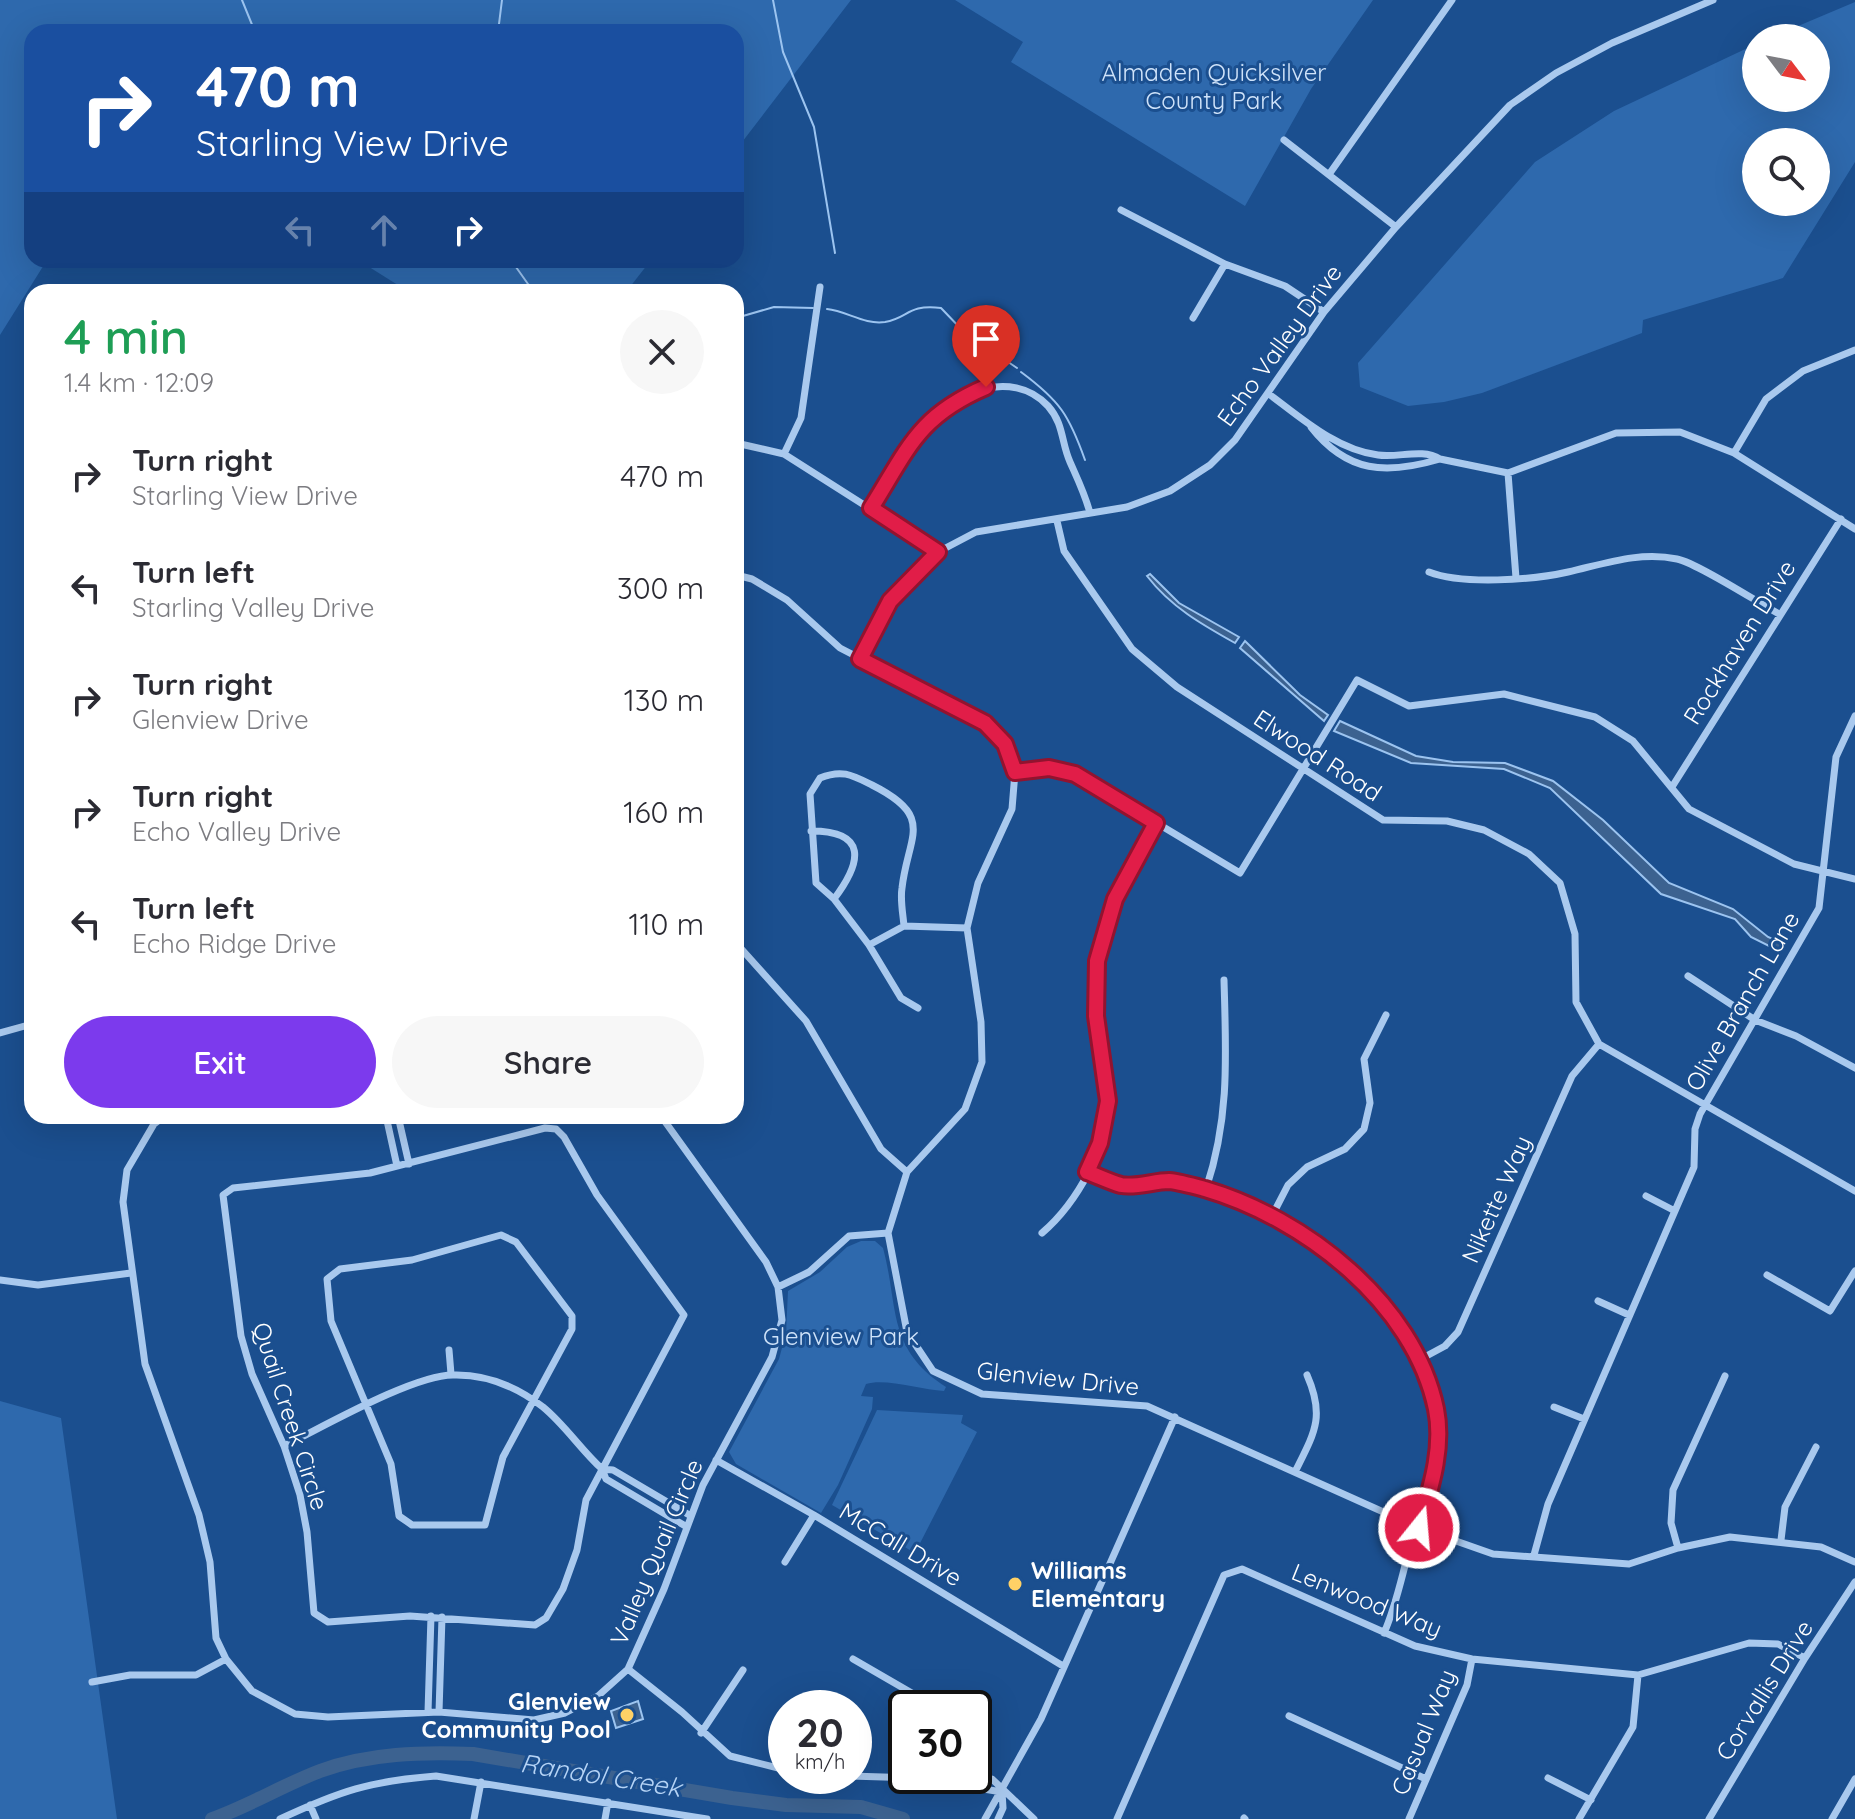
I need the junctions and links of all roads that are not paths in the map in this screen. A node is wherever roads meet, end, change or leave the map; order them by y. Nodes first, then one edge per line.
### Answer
1 (1452, 0) edge
2 (1713, 0) edge
3 (1284, 140) dead end
4 (1330, 173) junction
5 (1121, 210) dead end
6 (1396, 227) junction
7 (1225, 264) junction
8 (820, 287) dead end
9 (1324, 312) junction
10 (1193, 318) dead end
11 (1855, 350) edge
12 (1269, 394) junction
13 (1309, 424) junction
14 (744, 445) edge
15 (1734, 453) junction
16 (784, 454) junction
17 (1440, 459) junction
18 (1508, 473) junction
19 (871, 508) junction
20 (1090, 513) junction
21 (1841, 519) junction
22 (1057, 521) junction
23 (1855, 529) edge
24 (938, 552) junction
25 (1429, 572) dead end
26 (744, 577) edge
27 (1516, 578) junction
28 (1779, 614) junction
29 (860, 659) junction
30 (1855, 716) edge
31 (1302, 770) junction
32 (1015, 772) junction
33 (1672, 787) junction
34 (1156, 823) junction
35 (811, 831) junction
36 (1825, 874) junction
37 (1855, 879) edge
38 (834, 899) junction
39 (904, 926) junction
40 (967, 928) junction
41 (869, 945) junction
42 (744, 952) edge
43 (1688, 976) dead end
44 (1224, 980) dead end
45 (918, 1008) dead end
46 (1386, 1015) dead end
47 (1755, 1020) junction
48 (24, 1026) edge
49 (0, 1033) edge
50 (1599, 1044) junction
51 (1855, 1056) edge
52 (1852, 1067) edge
53 (1706, 1104) junction
54 (154, 1124) edge
55 (388, 1124) edge
56 (400, 1124) edge
57 (667, 1124) edge
58 (409, 1164) junction
59 (397, 1166) junction
60 (907, 1172) junction
61 (1087, 1172) junction
62 (1206, 1189) junction
63 (1855, 1191) edge
64 (1646, 1196) dead end
65 (1675, 1211) junction
66 (1271, 1218) junction
67 (888, 1233) junction
68 (1042, 1233) dead end
69 (1855, 1271) edge
70 (131, 1273) junction
71 (1767, 1275) dead end
72 (0, 1280) edge
73 (778, 1287) junction
74 (1598, 1301) dead end
75 (1629, 1315) junction
76 (449, 1350) dead end
77 (1419, 1360) junction
78 (451, 1374) junction
79 (1307, 1375) dead end
80 (1725, 1376) dead end
81 (533, 1400) junction
82 (367, 1406) junction
83 (1554, 1407) dead end
84 (1175, 1417) junction
85 (1584, 1419) junction
86 (284, 1446) junction
87 (1816, 1447) dead end
88 (716, 1460) junction
89 (602, 1469) junction
90 (1296, 1470) junction
91 (814, 1515) junction
92 (691, 1516) junction
93 (687, 1527) junction
94 (1419, 1528) junction
95 (1781, 1540) junction
96 (1678, 1548) junction
97 (1534, 1555) junction
98 (785, 1562) dead end
99 (1855, 1562) edge
100 (1855, 1582) edge
101 (431, 1616) junction
102 (442, 1617) junction
103 (1384, 1633) junction
104 (1805, 1658) junction
105 (226, 1659) junction
106 (853, 1659) dead end
107 (1472, 1659) junction
108 (1063, 1666) junction
109 (628, 1669) junction
110 (743, 1670) dead end
111 (1638, 1675) junction
112 (92, 1682) dead end
113 (907, 1690) edge
114 (428, 1712) junction
115 (439, 1712) junction
116 (1289, 1716) dead end
117 (701, 1733) junction
118 (768, 1766) edge
119 (1548, 1778) dead end
120 (992, 1779) edge
121 (1426, 1779) junction
122 (1855, 1779) edge
123 (481, 1782) junction
124 (992, 1790) edge
125 (1002, 1792) junction
126 (1591, 1800) junction
127 (608, 1802) junction
128 (310, 1805) junction
129 (280, 1819) edge
130 (316, 1819) edge
131 (474, 1819) edge
132 (605, 1819) edge
133 (707, 1819) edge
134 (985, 1819) edge
135 (998, 1819) edge
136 (1034, 1819) edge
137 (1117, 1819) edge
138 (1409, 1819) edge
139 (1579, 1819) edge
140 (1709, 1819) edge
141 (1832, 1819) edge

1 - 4 street
2 - 6 street, Echo Valley Drive
3 - 4 street
4 - 6 street
5 - 7 street
6 - 9 street, Echo Valley Drive
7 - 9 street
7 - 10 street
8 - 16 street
9 - 12 street, Echo Valley Drive
11 - 15 street
12 - 13 street
12 - 20 street, Echo Valley Drive
13 - 17 street
13 - 17 street
14 - 16 street
15 - 18 street
15 - 21 street
16 - 19 street
17 - 18 street
18 - 27 street
19 - 20 street
19 - 24 street
20 - 22 street, Echo Valley Drive
21 - 23 street
21 - 28 street, Rockhaven Drive
22 - 24 street, Echo Valley Drive
22 - 31 street, Elwood Road
24 - 29 street, Echo Valley Drive
25 - 27 street
26 - 29 street
27 - 28 street
28 - 33 street, Rockhaven Drive
29 - 32 street
30 - 36 street, Olive Branch Lane
31 - 33 street
31 - 34 street
31 - 50 street, Elwood Road
32 - 34 street
32 - 40 street, Glenview Drive
33 - 36 street
34 - 61 street
35 - 38 street
35 - 38 street
35 - 39 street
36 - 37 street
36 - 47 street, Olive Branch Lane
38 - 41 street
39 - 40 street
39 - 41 street
40 - 60 street, Glenview Drive
41 - 45 street
42 - 60 street
43 - 47 street
44 - 62 street
46 - 66 street
47 - 52 street
47 - 53 street, Olive Branch Lane
48 - 49 street
50 - 53 street
50 - 77 street, Nikette Way
51 - 52 street
53 - 63 street
53 - 65 street, Olive Branch Lane
54 - 70 street, Valley Quail Circle
55 - 59 street
56 - 58 street
57 - 73 street, Valley Quail Circle
58 - 59 street, Quail Creek Circle
58 - 89 street, Quail Creek Circle
59 - 86 street, Quail Creek Circle
60 - 67 street, Glenview Drive
61 - 62 street
61 - 68 street
62 - 66 street
64 - 65 street
65 - 75 street, Olive Branch Lane
66 - 77 street
67 - 73 street
67 - 84 street, Glenview Drive
69 - 71 street
70 - 72 street
70 - 105 street, Valley Quail Circle
73 - 88 street, Valley Quail Circle
74 - 75 street
75 - 85 street, Olive Branch Lane
76 - 78 street
77 - 94 street
78 - 81 street
78 - 82 street
79 - 90 street
80 - 96 street
81 - 82 street
81 - 82 street
81 - 89 street
82 - 86 street
83 - 85 street
84 - 90 street, Glenview Drive
84 - 108 street
85 - 97 street, Olive Branch Lane
86 - 101 street, Quail Creek Circle
87 - 95 street
88 - 91 street, McCall Drive
88 - 92 street, Valley Quail Circle
89 - 92 street
89 - 93 street
89 - 102 street, Quail Creek Circle
90 - 94 street, Glenview Drive
91 - 98 street
91 - 108 street, McCall Drive
92 - 93 street, Valley Quail Circle
93 - 109 street, Valley Quail Circle
94 - 97 street, Glenview Drive
94 - 103 street
95 - 96 street, Glenview Drive
95 - 99 street, Glenview Drive
96 - 97 street, Glenview Drive
100 - 104 street, Corvallis Drive
101 - 102 street, Quail Creek Circle
101 - 114 street
102 - 115 street
103 - 107 street, Lenwood Way
103 - 137 street, Lenwood Way
104 - 111 street, Lenwood Way
104 - 140 street, Corvallis Drive
105 - 112 street
105 - 114 street, Valley Quail Circle
106 - 113 street
107 - 111 street, Lenwood Way
107 - 121 street, Casual Way
108 - 125 street
109 - 115 street, Valley Quail Circle
109 - 117 street
110 - 117 street
111 - 126 street
114 - 115 street, Valley Quail Circle
116 - 121 street
117 - 118 street
119 - 126 street
120 - 125 street
121 - 138 street, Casual Way
122 - 141 street
123 - 127 street
123 - 128 street
123 - 131 street
124 - 125 street
125 - 134 street
125 - 135 street
125 - 136 street
126 - 139 street
127 - 132 street
127 - 133 street
128 - 129 street
128 - 130 street

